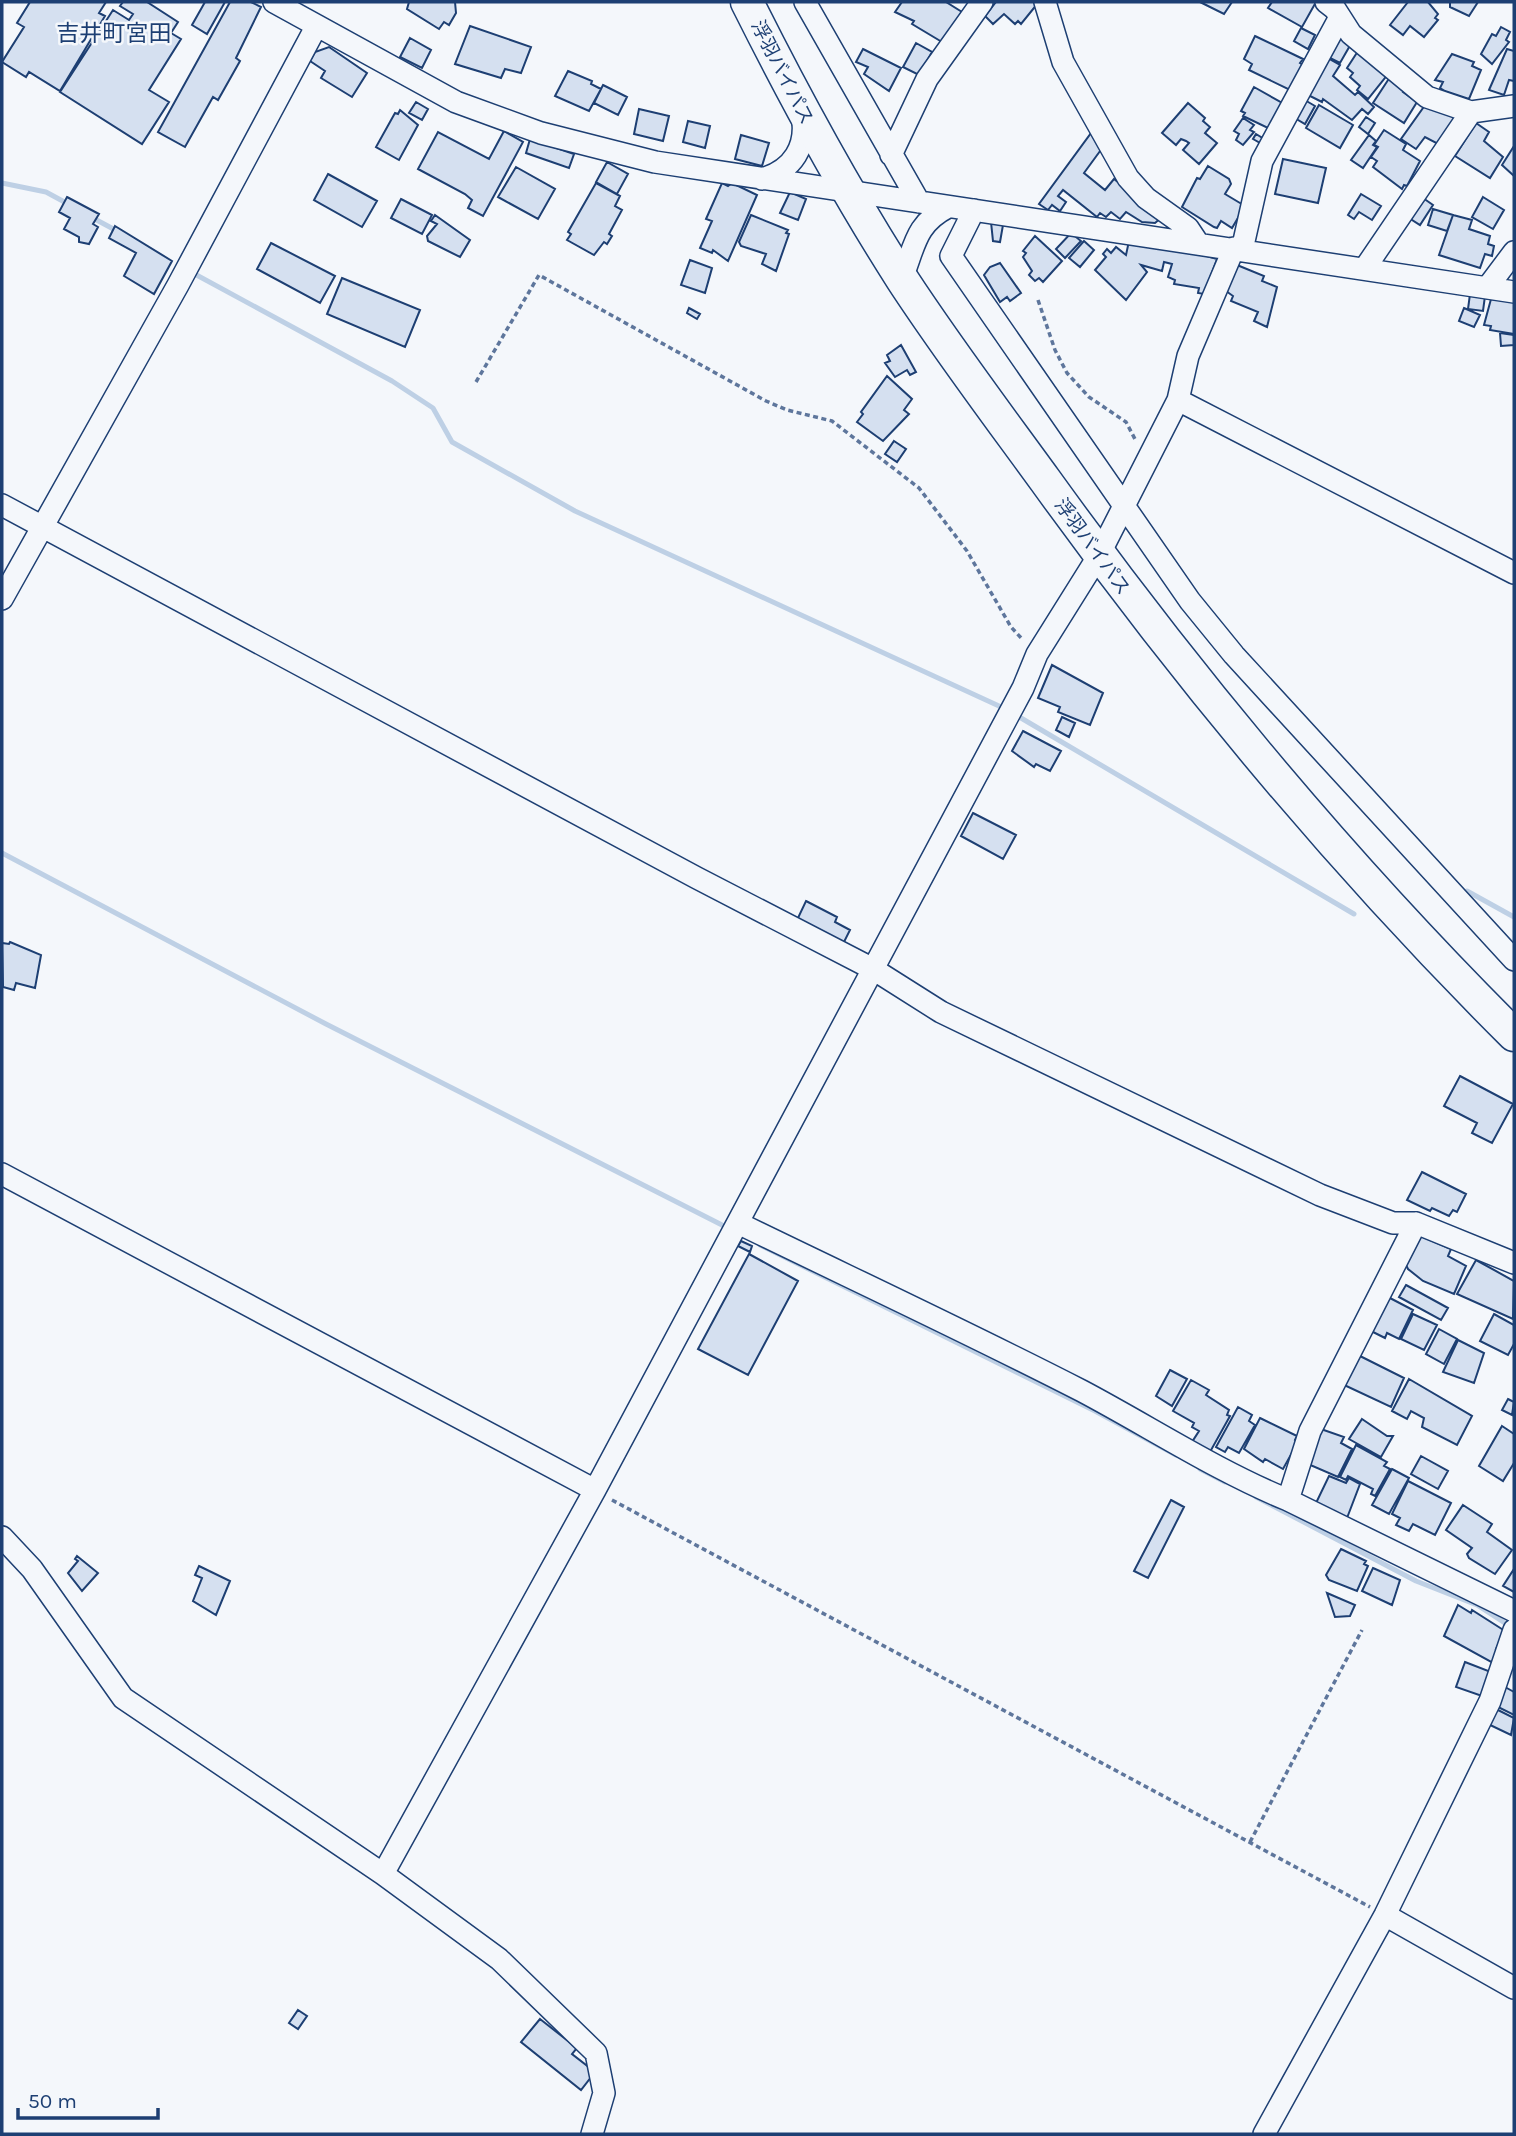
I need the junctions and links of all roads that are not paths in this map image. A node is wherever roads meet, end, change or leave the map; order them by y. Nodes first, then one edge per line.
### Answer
1 (274, 2) edge
2 (747, 2) edge
3 (805, 2) edge
4 (982, 2) edge
5 (1045, 2) edge
6 (1333, 9) edge
7 (309, 16) edge
8 (1514, 106) edge
9 (801, 111) junction
10 (1471, 111) junction
11 (891, 155) junction
12 (762, 179) junction
13 (850, 190) junction
14 (919, 202) junction
15 (947, 207) junction
16 (974, 210) junction
17 (1198, 243) junction
18 (1238, 249) junction
19 (1514, 252) edge
20 (1365, 268) junction
21 (902, 278) junction
22 (1487, 288) junction
23 (1514, 292) edge
24 (1178, 400) junction
25 (2, 505) edge
26 (1124, 509) junction
27 (44, 526) junction
28 (1099, 555) junction
29 (1514, 573) edge
30 (2, 599) edge
31 (1514, 960) edge
32 (873, 969) junction
33 (1514, 1035) edge
34 (2, 1174) edge
35 (738, 1223) junction
36 (1416, 1223) junction
37 (1514, 1263) edge
38 (595, 1490) junction
39 (1288, 1500) junction
40 (2, 1537) edge
41 (1514, 1611) edge
42 (1512, 1637) edge
43 (383, 1874) junction
44 (1385, 1915) junction
45 (1514, 1988) edge
46 (592, 2134) edge
47 (1264, 2134) edge

1 - 7 street
2 - 9 highway, 浮羽バイパス
3 - 11 street
4 - 11 street
5 - 17 street
6 - 10 street
6 - 18 street
7 - 12 street
7 - 27 street
8 - 10 street
9 - 12 street
9 - 13 highway, 浮羽バイパス
10 - 20 street
11 - 14 street
12 - 13 street
13 - 14 street
13 - 21 highway, 浮羽バイパス
14 - 15 street
15 - 16 street
15 - 21 street
16 - 17 street
16 - 26 street
17 - 18 street
18 - 20 street
18 - 24 street
19 - 22 street
20 - 22 street
21 - 28 highway, 浮羽バイパス
22 - 23 street
24 - 26 street
24 - 29 street
25 - 27 street
26 - 28 street
26 - 31 street
27 - 30 street
27 - 32 street
28 - 32 street
28 - 33 highway, 浮羽バイパス
32 - 35 street
32 - 36 street
34 - 38 street
35 - 38 street
35 - 39 street
36 - 37 street
36 - 39 street
38 - 43 street
39 - 41 street
40 - 43 street
42 - 44 street
43 - 46 street
44 - 45 street
44 - 47 street

